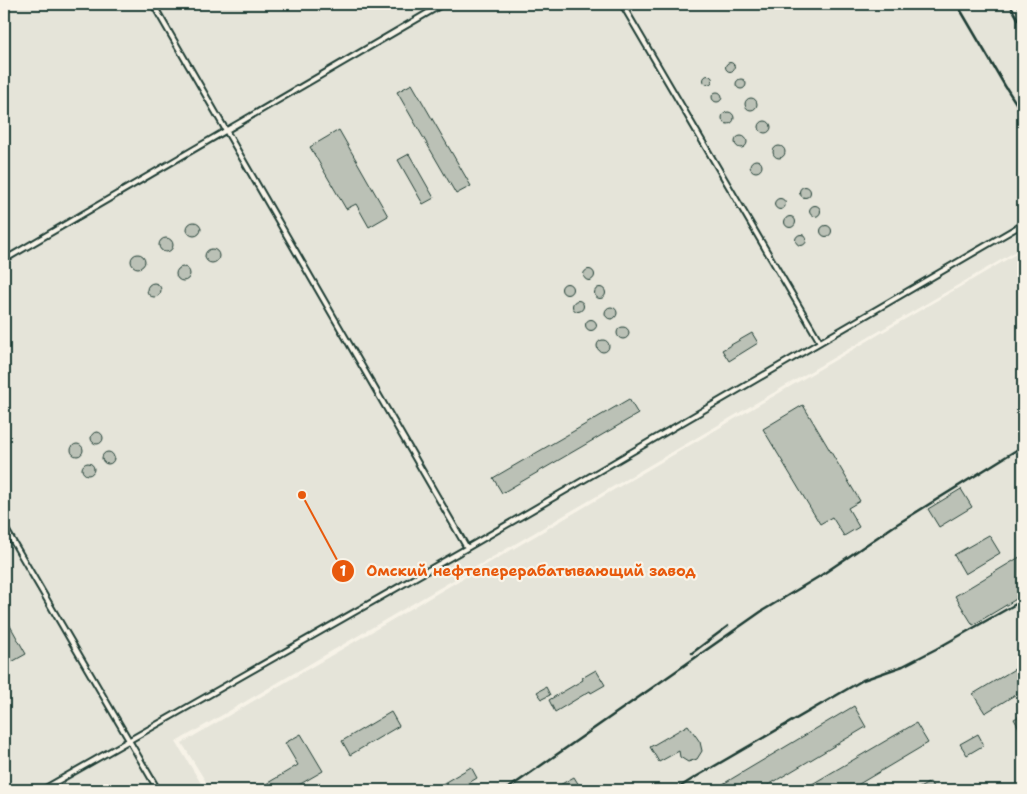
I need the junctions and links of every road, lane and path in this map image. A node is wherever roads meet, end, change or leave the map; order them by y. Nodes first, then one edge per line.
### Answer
1 (152, 4) edge
2 (442, 4) edge
3 (622, 4) edge
4 (1013, 4) edge
5 (1023, 22) edge
6 (226, 130) junction
7 (1023, 224) edge
8 (4, 260) edge
9 (820, 342) junction
10 (4, 526) edge
11 (467, 548) junction
12 (128, 740) junction
13 (42, 790) edge
14 (158, 790) edge

1 - 6 lane
2 - 6 lane
3 - 9 lane
4 - 5 lane
6 - 8 lane
6 - 11 lane
7 - 9 lane
9 - 11 lane
10 - 12 lane
11 - 12 lane
12 - 13 lane
12 - 14 lane

